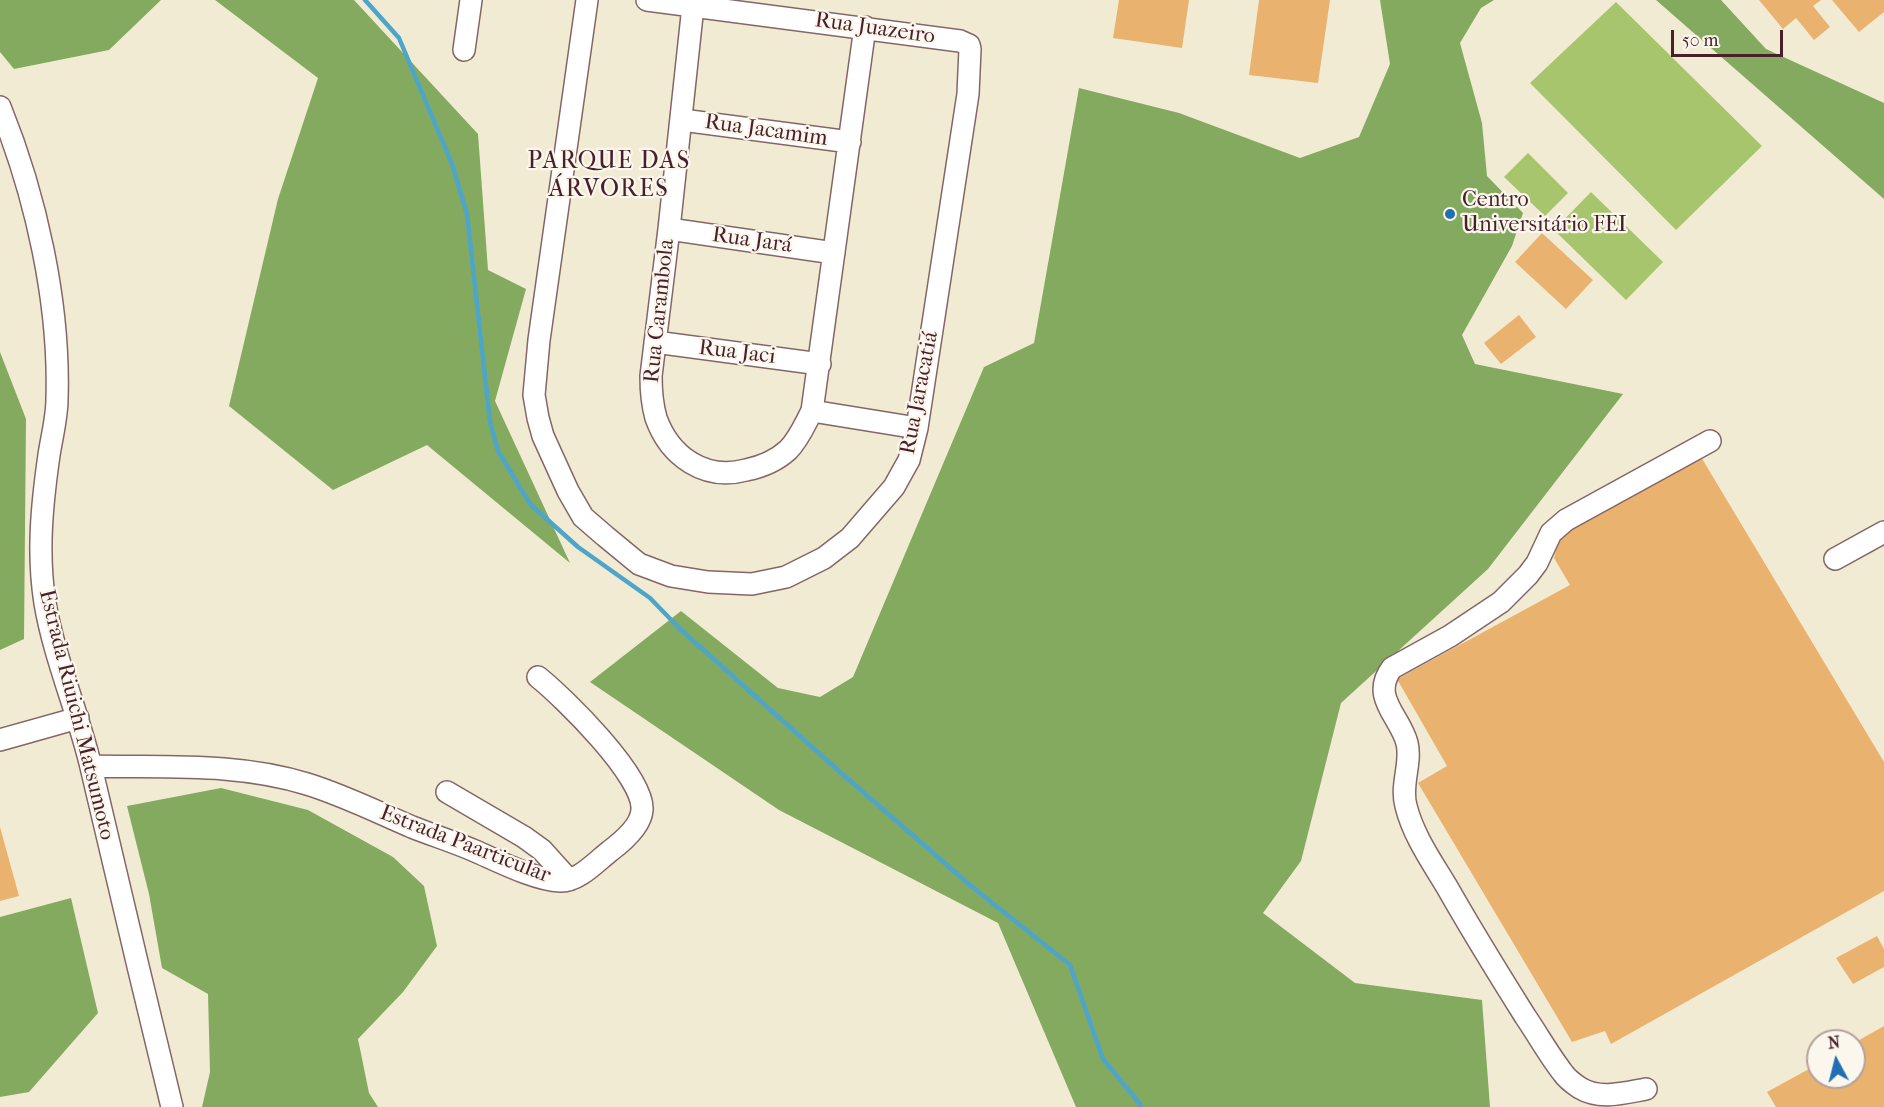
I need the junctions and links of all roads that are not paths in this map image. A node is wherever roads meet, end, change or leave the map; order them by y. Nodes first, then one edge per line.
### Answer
1 (471, 0) edge
2 (587, 0) edge
3 (647, 0) edge
4 (693, 6) junction
5 (865, 27) junction
6 (965, 45) joint
7 (464, 50) dead end
8 (0, 107) edge
9 (681, 120) junction
10 (850, 142) junction
11 (669, 229) junction
12 (834, 253) junction
13 (655, 342) junction
14 (820, 364) junction
15 (812, 411) junction
16 (917, 428) junction
17 (1710, 441) dead end
18 (1884, 532) edge
19 (1835, 559) dead end
20 (538, 677) dead end
21 (78, 718) junction
22 (0, 740) edge
23 (91, 765) junction
24 (447, 792) dead end
25 (569, 880) junction
26 (1646, 1089) dead end
27 (172, 1107) edge

1 - 7 street
2 - 16 street, Rua Jaracatiá
3 - 4 street, Rua Juazeiro
4 - 5 street, Rua Juazeiro
4 - 9 street, Rua Carambola
5 - 6 street, Rua Juazeiro
5 - 10 street, Rua Carambola
6 - 16 street, Rua Jaracatiá
8 - 21 street, Estrada Riuichi Matsumoto
9 - 10 street, Rua Jacamim
9 - 11 street, Rua Carambola
10 - 12 street, Rua Carambola
11 - 12 street, Rua Jará
11 - 13 street, Rua Carambola
12 - 14 street, Rua Carambola
13 - 14 street, Rua Jaci
13 - 15 street, Rua Carambola
14 - 15 street, Rua Carambola
15 - 16 street
17 - 26 street
18 - 19 street
20 - 25 street, Estrada Paarticular
21 - 22 street
21 - 23 street, Estrada Riuichi Matsumoto
23 - 25 street, Estrada Paarticular
23 - 27 street, Estrada Riuichi Matsumoto
24 - 25 street

